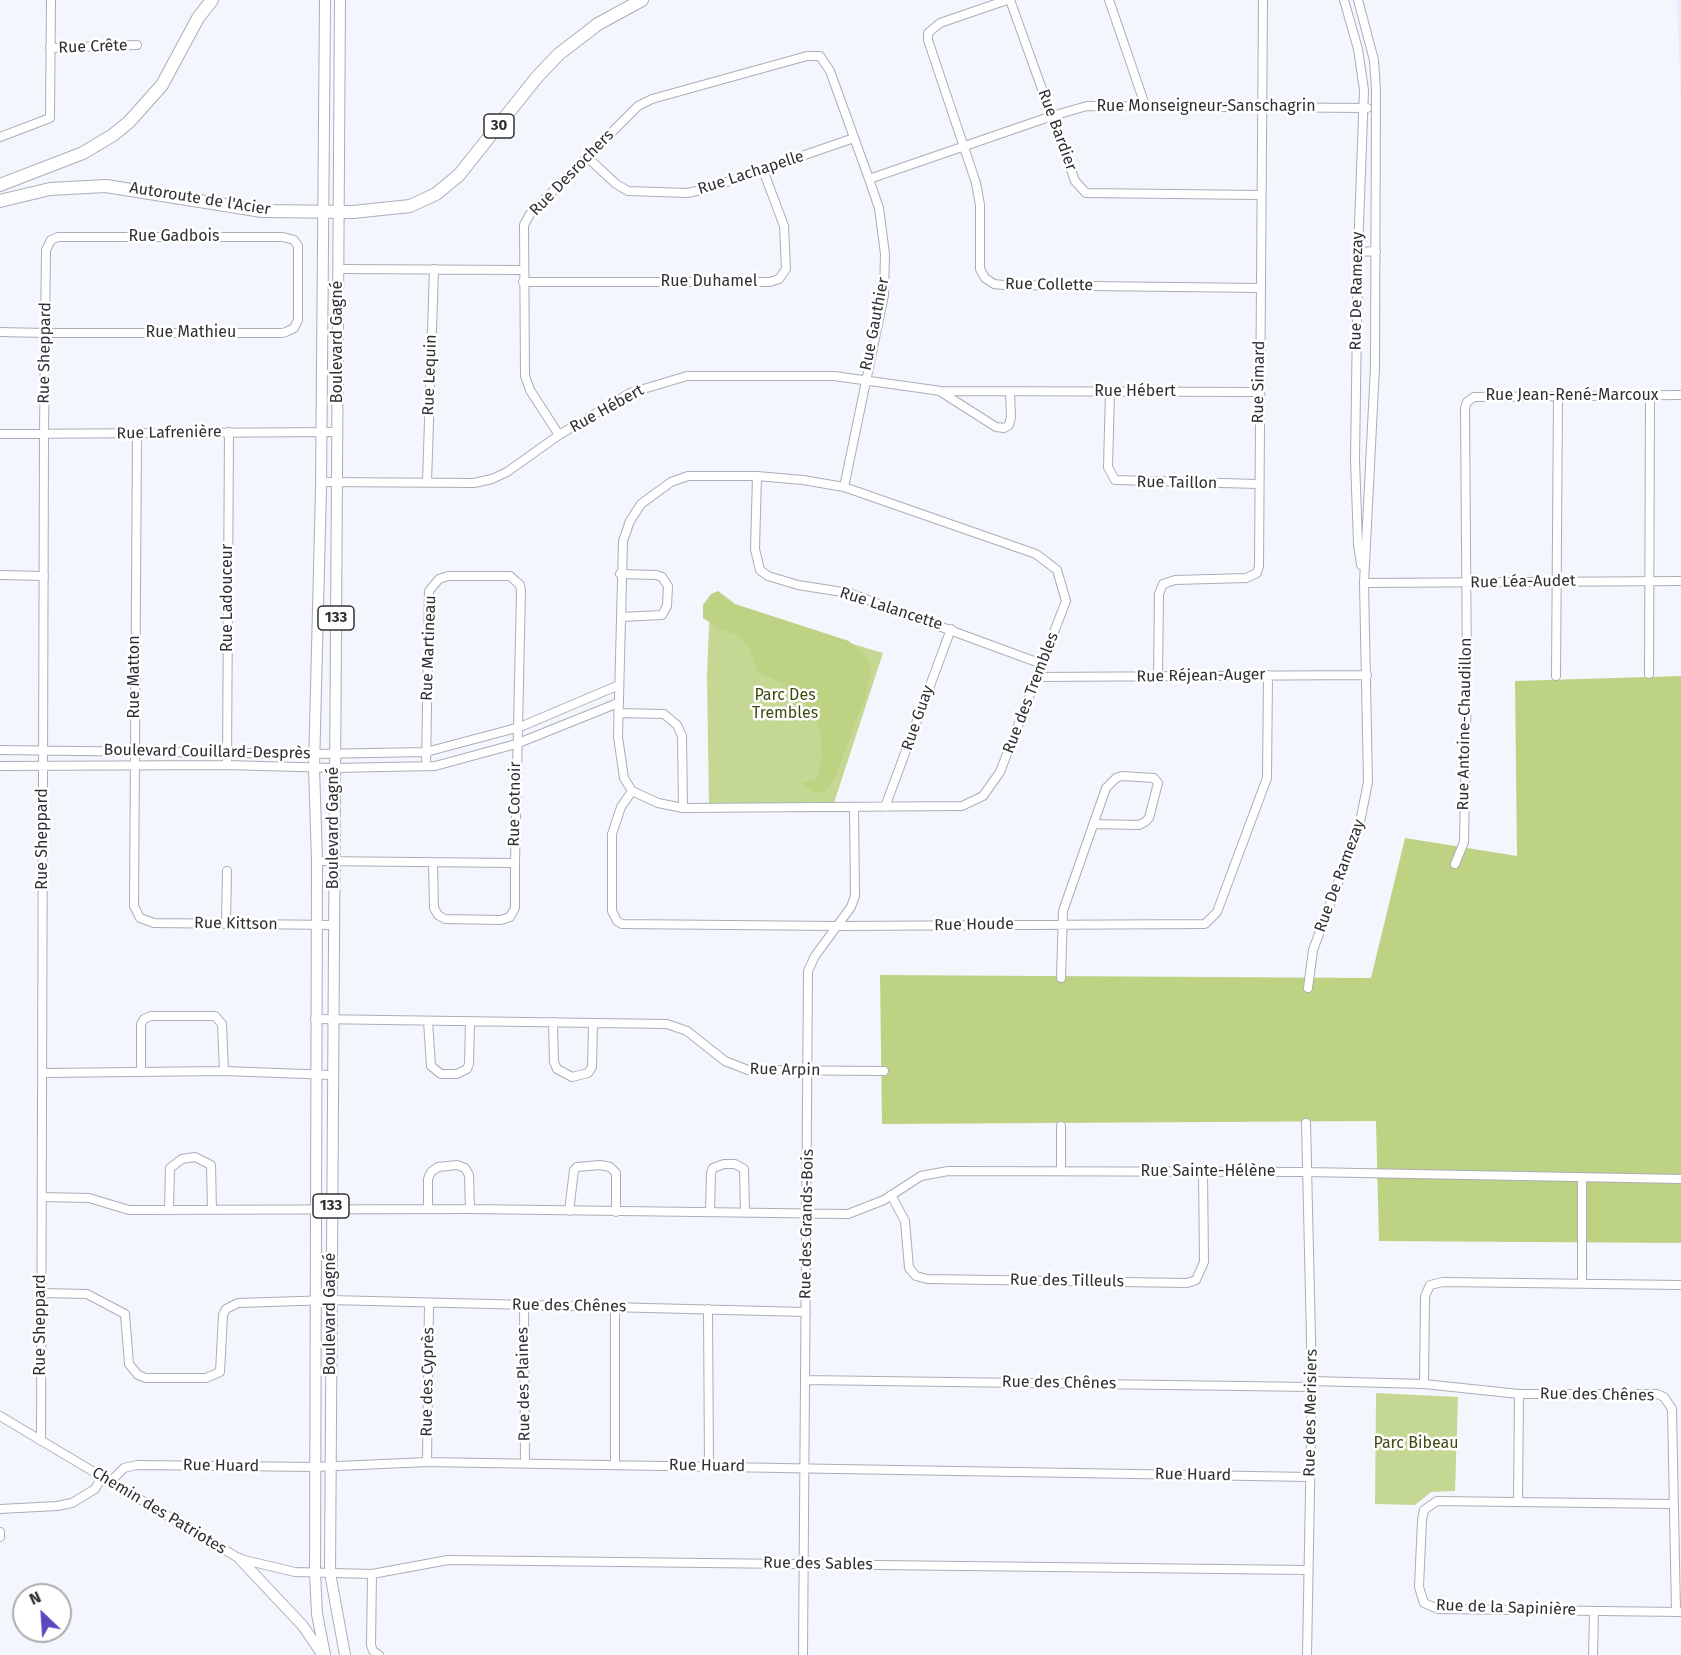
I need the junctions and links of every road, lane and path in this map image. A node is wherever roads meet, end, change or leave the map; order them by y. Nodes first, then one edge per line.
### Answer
1 (51, 0) edge
2 (212, 0) edge
3 (325, 0) edge
4 (340, 0) edge
5 (642, 0) edge
6 (1008, 0) edge
7 (1109, 0) edge
8 (1263, 0) edge
9 (1344, 0) edge
10 (1358, 0) edge
11 (137, 45) dead end
12 (50, 48) junction
13 (825, 61) joint
14 (1145, 105) junction
15 (1262, 106) junction
16 (1363, 108) junction
17 (1376, 108) junction
18 (1052, 116) junction
19 (0, 136) edge
20 (854, 138) junction
21 (964, 146) junction
22 (587, 157) junction
23 (763, 170) junction
24 (869, 179) junction
25 (0, 185) edge
26 (1260, 195) junction
27 (0, 201) edge
28 (339, 212) junction
29 (323, 213) junction
30 (51, 240) joint
31 (296, 242) joint
32 (1376, 251) junction
33 (1358, 252) junction
34 (339, 269) junction
35 (434, 269) junction
36 (523, 270) junction
37 (523, 282) junction
38 (1261, 288) junction
39 (0, 332) edge
40 (45, 333) junction
41 (864, 381) junction
42 (1373, 383) junction
43 (1356, 384) junction
44 (941, 391) junction
45 (1010, 392) junction
46 (1110, 392) junction
47 (1259, 392) junction
48 (1558, 395) junction
49 (1681, 395) edge
50 (1650, 396) junction
51 (229, 432) junction
52 (322, 432) junction
53 (337, 432) junction
54 (0, 434) edge
55 (44, 435) junction
56 (137, 435) junction
57 (560, 435) junction
58 (757, 476) junction
59 (321, 482) junction
60 (337, 482) junction
61 (427, 482) junction
62 (1258, 484) junction
63 (844, 487) junction
64 (620, 574) junction
65 (0, 575) edge
66 (44, 576) junction
67 (1681, 580) edge
68 (1652, 581) junction
69 (1558, 582) junction
70 (1364, 583) junction
71 (1466, 583) junction
72 (621, 617) junction
73 (951, 629) junction
74 (1042, 664) junction
75 (1268, 675) junction
76 (1367, 675) junction
77 (1649, 675) dead end
78 (1036, 676) junction
79 (1556, 676) dead end
80 (1158, 677) junction
81 (619, 686) junction
82 (618, 703) junction
83 (618, 713) junction
84 (520, 727) junction
85 (516, 744) junction
86 (0, 750) edge
87 (43, 750) junction
88 (227, 751) junction
89 (135, 752) junction
90 (426, 752) junction
91 (315, 754) junction
92 (334, 754) junction
93 (135, 765) junction
94 (227, 765) junction
95 (0, 766) edge
96 (43, 766) junction
97 (426, 766) junction
98 (314, 768) junction
99 (334, 768) junction
100 (632, 791) junction
101 (854, 807) junction
102 (885, 807) junction
103 (683, 808) junction
104 (1094, 824) junction
105 (317, 861) junction
106 (334, 863) junction
107 (433, 863) junction
108 (515, 863) junction
109 (1455, 864) dead end
110 (227, 871) dead end
111 (140, 918) joint
112 (226, 923) junction
113 (1061, 924) junction
114 (316, 925) junction
115 (334, 925) junction
116 (836, 926) junction
117 (1061, 978) dead end
118 (1308, 988) dead end
119 (315, 1019) junction
120 (332, 1020) junction
121 (429, 1021) junction
122 (470, 1022) junction
123 (553, 1022) junction
124 (593, 1023) junction
125 (808, 1070) junction
126 (141, 1071) junction
127 (224, 1071) junction
128 (884, 1071) dead end
129 (44, 1073) junction
130 (316, 1074) junction
131 (332, 1075) junction
132 (1306, 1123) dead end
133 (1061, 1126) dead end
134 (1061, 1171) junction
135 (1306, 1172) junction
136 (1203, 1173) junction
137 (1582, 1178) junction
138 (1681, 1179) edge
139 (891, 1195) junction
140 (42, 1197) junction
141 (169, 1209) junction
142 (316, 1209) junction
143 (331, 1209) junction
144 (428, 1209) junction
145 (470, 1209) junction
146 (212, 1210) junction
147 (569, 1211) junction
148 (616, 1212) junction
149 (710, 1212) junction
150 (745, 1212) junction
151 (808, 1213) junction
152 (1582, 1283) junction
153 (1681, 1285) edge
154 (41, 1293) junction
155 (331, 1300) junction
156 (315, 1301) junction
157 (429, 1303) junction
158 (524, 1305) junction
159 (615, 1307) junction
160 (708, 1310) junction
161 (806, 1312) junction
162 (806, 1380) junction
163 (1312, 1384) junction
164 (1424, 1384) junction
165 (1519, 1394) junction
166 (0, 1416) edge
167 (41, 1441) junction
168 (427, 1462) junction
169 (525, 1463) junction
170 (615, 1465) junction
171 (330, 1466) junction
172 (709, 1466) junction
173 (315, 1467) junction
174 (804, 1468) junction
175 (102, 1477) junction
176 (1310, 1477) junction
177 (110, 1482) junction
178 (1518, 1501) junction
179 (1672, 1504) junction
180 (0, 1509) edge
181 (0, 1532) edge
182 (0, 1537) edge
183 (240, 1559) junction
184 (804, 1564) junction
185 (1307, 1570) junction
186 (315, 1573) junction
187 (330, 1573) junction
188 (372, 1574) junction
189 (1594, 1612) junction
190 (1679, 1612) edge
191 (323, 1655) edge
192 (345, 1655) edge
193 (379, 1655) edge
194 (803, 1655) edge
195 (1307, 1655) edge
196 (1593, 1655) edge

1 - 12 street
2 - 25 highway
3 - 29 main road, Boulevard Gagné / 133
4 - 28 main road, Boulevard Gagné / 133
5 - 28 highway, Autoroute de l'Acier / 30
6 - 18 street, Rue Bardier
6 - 21 street, Rue Collette
7 - 14 street
8 - 15 street, Rue Simard
9 - 16 street, Rue De Ramezay
10 - 17 street, Rue De Ramezay
11 - 12 street, Rue Crête
12 - 19 street
13 - 20 street, Rue Gauthier
13 - 22 street, Rue Desrochers
14 - 15 street, Rue Monseigneur-Sanschagrin
14 - 18 street, Rue Monseigneur-Sanschagrin
15 - 16 street, Rue Monseigneur-Sanschagrin
15 - 26 street, Rue Simard
16 - 17 street, Rue Monseigneur-Sanschagrin
16 - 33 street, Rue De Ramezay
17 - 32 street, Rue De Ramezay
18 - 21 street, Rue Monseigneur-Sanschagrin
18 - 26 street, Rue Bardier
20 - 23 street, Rue Lachapelle
20 - 24 street, Rue Gauthier
21 - 24 street, Rue Monseigneur-Sanschagrin
21 - 38 street, Rue Collette
22 - 23 street, Rue Lachapelle
22 - 36 street, Rue Desrochers
23 - 37 street, Rue Duhamel
24 - 41 street, Rue Gauthier
26 - 38 street, Rue Simard
27 - 29 highway, Autoroute de l'Acier / 30
28 - 29 highway, Autoroute de l'Acier / 30
28 - 34 main road, Boulevard Gagné / 133
29 - 52 main road, Boulevard Gagné / 133
30 - 31 street, Rue Gadbois
30 - 40 street, Rue Sheppard
31 - 40 street, Rue Mathieu
32 - 33 street
32 - 42 street, Rue De Ramezay
33 - 43 street, Rue De Ramezay
34 - 35 street
34 - 53 main road, Boulevard Gagné / 133
35 - 36 street
35 - 61 street, Rue Lequin
36 - 37 street, Rue Desrochers
37 - 57 street, Rue Desrochers
38 - 47 street, Rue Simard
39 - 40 street, Rue Mathieu
40 - 55 street, Rue Sheppard
41 - 44 street, Rue Hébert
41 - 57 street, Rue Hébert
41 - 63 street, Rue Gauthier
42 - 43 street
42 - 70 street, Rue De Ramezay
43 - 70 street, Rue De Ramezay
44 - 45 street, Rue Hébert
44 - 45 street, Rue Hébert
45 - 46 street, Rue Hébert
46 - 47 street, Rue Hébert
46 - 62 street, Rue Taillon
47 - 62 street, Rue Simard
48 - 50 street, Rue Jean-René-Marcoux
48 - 69 street
48 - 71 street, Rue Jean-René-Marcoux
49 - 50 street, Rue Jean-René-Marcoux
50 - 68 street
51 - 52 street, Rue Lafrenière
51 - 56 street, Rue Lafrenière
51 - 88 street, Rue Ladouceur
52 - 53 street, Rue Lafrenière
52 - 59 main road, Boulevard Gagné / 133
53 - 60 main road, Boulevard Gagné / 133
54 - 55 street, Rue Lafrenière
55 - 56 street, Rue Lafrenière
55 - 66 street, Rue Sheppard
56 - 89 street, Rue Matton
57 - 61 street, Rue Hébert
58 - 63 street, Rue des Trembles
58 - 64 street, Rue des Trembles
58 - 73 street, Rue Lalancette
59 - 60 street, Rue Hébert
59 - 91 main road, Boulevard Gagné / 133
60 - 61 street, Rue Hébert
60 - 92 main road, Boulevard Gagné / 133
62 - 80 street, Rue Simard
63 - 74 street, Rue des Trembles
64 - 72 street, Rue des Trembles
64 - 72 street
65 - 66 street
66 - 87 street, Rue Sheppard
67 - 68 street, Rue Léa-Audet
68 - 69 street, Rue Léa-Audet
68 - 77 street
69 - 71 street, Rue Léa-Audet
69 - 79 street
70 - 71 street, Rue Léa-Audet
70 - 76 street, Rue De Ramezay
71 - 109 street, Rue Antoine-Chaudillon
72 - 81 street, Rue des Trembles
73 - 74 street, Rue Lalancette
73 - 102 street, Rue Guay
74 - 78 street, Rue des Trembles
75 - 76 street, Rue Réjean-Auger
75 - 80 street, Rue Réjean-Auger
75 - 113 street, Rue Houde
76 - 118 street, Rue De Ramezay
78 - 80 street, Rue Réjean-Auger
78 - 102 street, Rue des Trembles
81 - 82 street, Rue des Trembles
81 - 84 street, Boulevard Couillard-Desprès
82 - 83 street, Rue des Trembles
82 - 85 street, Boulevard Couillard-Desprès
83 - 100 street, Rue des Trembles
83 - 103 street
84 - 85 street, Rue Cotnoir
84 - 90 street, Boulevard Couillard-Desprès
84 - 90 street, Rue Martineau
85 - 97 street, Boulevard Couillard-Desprès
85 - 108 street, Rue Cotnoir
86 - 87 street, Boulevard Couillard-Desprès
87 - 89 street, Boulevard Couillard-Desprès
87 - 96 street, Rue Sheppard
88 - 89 street, Boulevard Couillard-Desprès
88 - 91 street, Boulevard Couillard-Desprès
88 - 94 street, Rue Ladouceur
89 - 93 street, Rue Matton
90 - 92 street, Boulevard Couillard-Desprès
90 - 97 street, Rue Martineau
91 - 92 street, Boulevard Couillard-Desprès
91 - 98 main road, Boulevard Gagné / 133
92 - 99 main road, Boulevard Gagné / 133
93 - 94 street, Boulevard Couillard-Desprès
93 - 96 street, Boulevard Couillard-Desprès
93 - 111 street, Rue Matton
94 - 98 street, Boulevard Couillard-Desprès
95 - 96 street, Boulevard Couillard-Desprès
96 - 129 street, Rue Sheppard
97 - 99 street, Boulevard Couillard-Desprès
98 - 99 street, Boulevard Couillard-Desprès
98 - 105 main road, Boulevard Gagné / 133
99 - 106 main road, Boulevard Gagné / 133
100 - 103 street, Rue des Trembles
100 - 116 street, Rue Houde
101 - 102 street, Rue des Trembles
101 - 103 street, Rue des Trembles
101 - 116 street, Rue des Grands-Bois
104 - 104 street
104 - 113 street
105 - 106 street, Rue Cotnoir
105 - 114 main road, Boulevard Gagné / 133
106 - 107 street, Rue Cotnoir
106 - 115 main road, Boulevard Gagné / 133
107 - 108 street, Rue Cotnoir
107 - 108 street, Rue Cotnoir
110 - 112 street
111 - 112 street, Rue Kittson
112 - 114 street, Rue Kittson
113 - 116 street, Rue Houde
113 - 117 street
114 - 115 street, Rue Kittson
114 - 119 main road, Boulevard Gagné / 133
115 - 120 main road, Boulevard Gagné / 133
116 - 125 street, Rue des Grands-Bois
119 - 120 street, Rue Arpin
119 - 130 main road, Boulevard Gagné / 133
120 - 121 street, Rue Arpin
120 - 131 main road, Boulevard Gagné / 133
121 - 122 street, Rue Arpin
121 - 122 street
122 - 123 street, Rue Arpin
123 - 124 street, Rue Arpin
123 - 124 street
124 - 125 street, Rue Arpin
125 - 128 street, Rue Arpin
125 - 151 street, Rue des Grands-Bois
126 - 127 street
126 - 127 street
126 - 129 street
127 - 130 street
129 - 140 street, Rue Sheppard
130 - 131 street
130 - 142 main road, Boulevard Gagné / 133
131 - 143 main road, Boulevard Gagné / 133
132 - 135 street
133 - 134 street
134 - 136 street, Rue Sainte-Hélène
134 - 139 street, Rue Sainte-Hélène
135 - 136 street, Rue Sainte-Hélène
135 - 137 street, Rue Sainte-Hélène
135 - 163 street, Rue des Merisiers
136 - 139 street, Rue des Tilleuls
137 - 138 street, Rue Sainte-Hélène
137 - 152 street
139 - 151 street, Rue Sainte-Hélène
140 - 141 street, Rue Sainte-Hélène
140 - 154 street, Rue Sheppard
141 - 146 street, Rue Sainte-Hélène
141 - 146 street
142 - 143 street, Rue Sainte-Hélène
142 - 146 street, Rue Sainte-Hélène
142 - 156 main road, Boulevard Gagné / 133
143 - 144 street, Rue Sainte-Hélène
143 - 155 main road, Boulevard Gagné / 133
144 - 145 street, Rue Sainte-Hélène
144 - 145 street
145 - 147 street, Rue Sainte-Hélène
147 - 148 street, Rue Sainte-Hélène
147 - 148 street
148 - 149 street, Rue Sainte-Hélène
149 - 150 street, Rue Sainte-Hélène
149 - 150 street
150 - 151 street, Rue Sainte-Hélène
151 - 161 street, Rue des Grands-Bois
152 - 153 street
152 - 164 street
154 - 156 street, Rue des Chênes
154 - 167 street, Rue Sheppard
155 - 156 street, Rue des Chênes
155 - 157 street, Rue des Chênes
155 - 171 main road, Boulevard Gagné / 133
156 - 173 main road, Boulevard Gagné / 133
157 - 158 street, Rue des Chênes
157 - 168 street, Rue des Cyprès
158 - 159 street, Rue des Chênes
158 - 169 street, Rue des Plaines
159 - 160 street, Rue des Chênes
159 - 170 street
160 - 161 street, Rue des Chênes
160 - 172 street
161 - 162 street, Rue des Grands-Bois
162 - 163 street, Rue des Chênes
162 - 174 street, Rue des Grands-Bois
163 - 164 street, Rue des Chênes
163 - 176 street, Rue des Merisiers
164 - 165 street, Rue des Chênes
165 - 178 street
165 - 179 street, Rue des Chênes
166 - 167 street, Chemin des Patriotes
167 - 175 street, Chemin des Patriotes
168 - 169 street, Rue Huard
168 - 171 street, Rue Huard
169 - 170 street, Rue Huard
170 - 172 street, Rue Huard
171 - 173 street, Rue Huard
171 - 187 main road, Boulevard Gagné / 133
172 - 174 street, Rue Huard
173 - 177 street, Rue Huard
173 - 186 main road, Boulevard Gagné / 133
174 - 176 street, Rue Huard
174 - 184 street, Rue des Grands-Bois
175 - 177 street, Chemin des Patriotes
175 - 180 street
176 - 185 street, Rue des Merisiers
177 - 183 street, Chemin des Patriotes
178 - 179 street, Rue de la Sapinière
178 - 189 street, Rue de la Sapinière
179 - 190 street, Rue des Chênes
181 - 182 street
183 - 186 street, Chemin des Patriotes
183 - 191 main road
184 - 185 street, Rue des Sables
184 - 188 street, Rue des Sables
184 - 194 street, Rue des Grands-Bois
185 - 195 street, Rue des Merisiers
186 - 187 street, Chemin des Patriotes
186 - 191 main road, Boulevard Gagné / 133
187 - 188 street, Rue des Sables
187 - 192 main road, Boulevard Gagné / 133
188 - 193 street
189 - 190 street, Rue de la Sapinière
189 - 196 street

